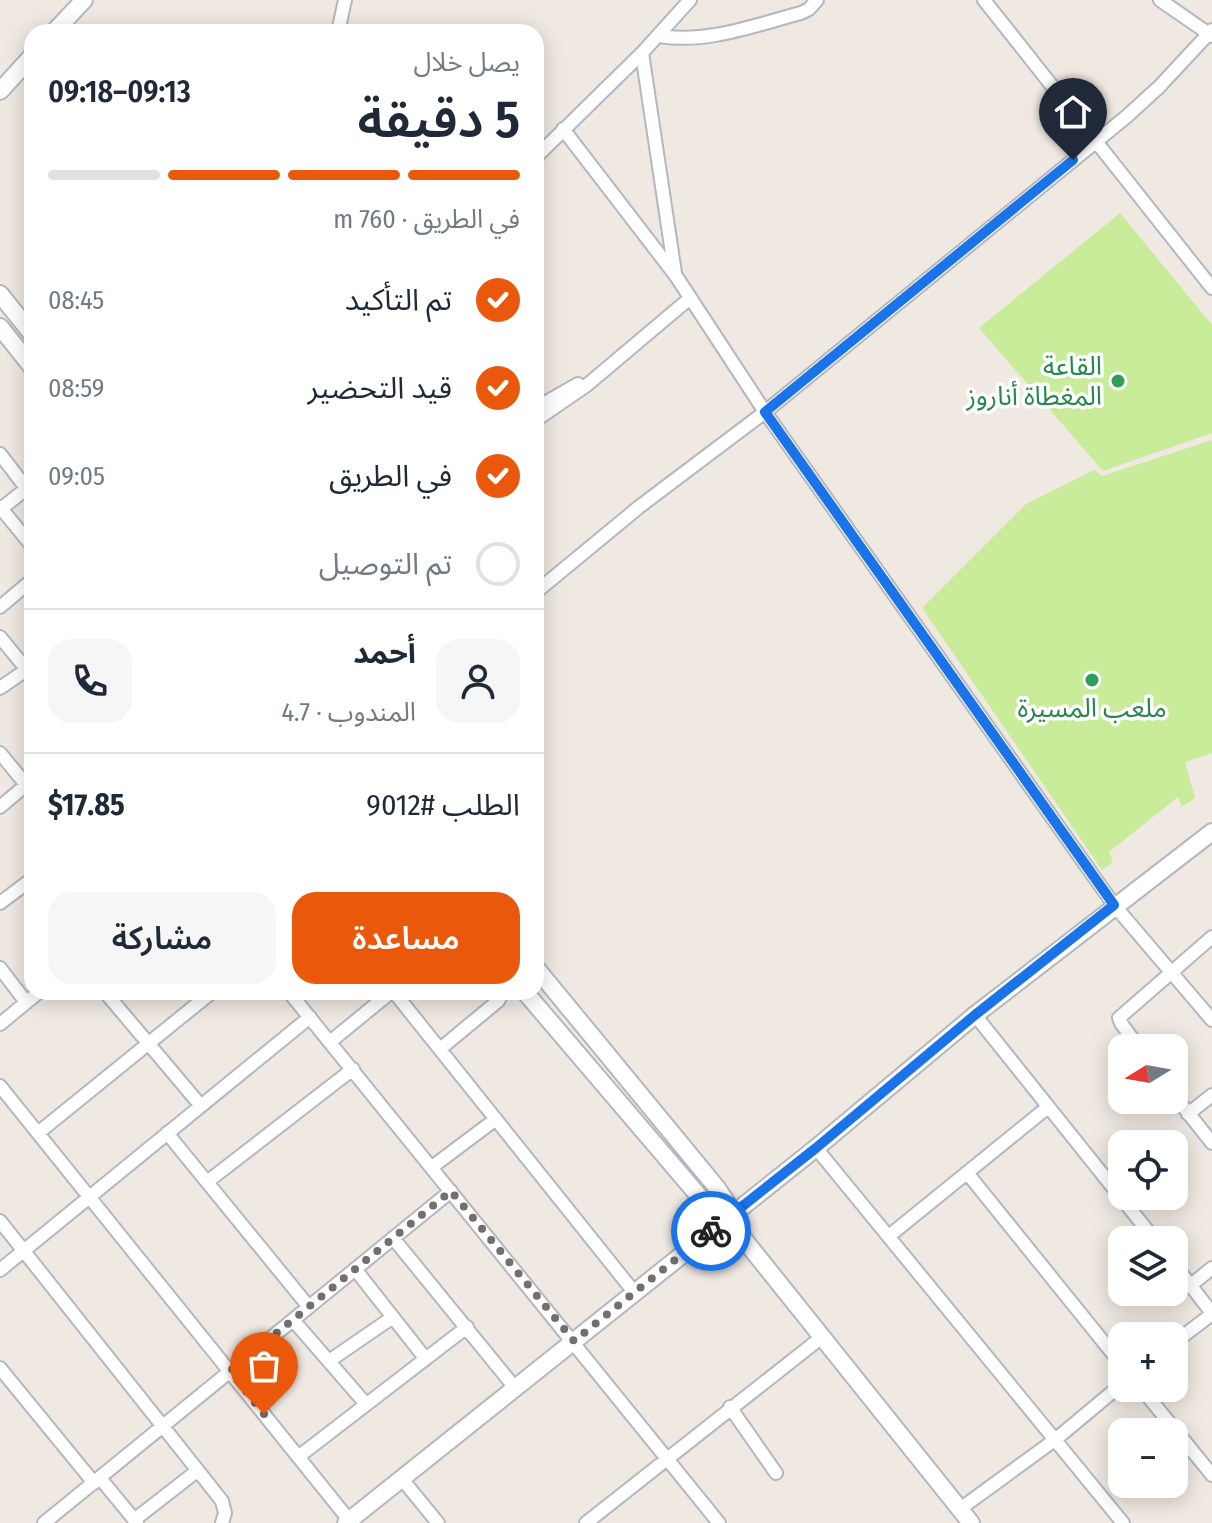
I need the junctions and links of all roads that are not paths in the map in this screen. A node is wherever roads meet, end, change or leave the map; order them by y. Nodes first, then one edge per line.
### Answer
1 (84, 0) edge
2 (345, 0) edge
3 (689, 0) edge
4 (817, 0) edge
5 (984, 0) edge
6 (1160, 0) edge
7 (62, 24) edge
8 (340, 24) edge
9 (1211, 34) edge
10 (659, 36) junction
11 (642, 53) junction
12 (24, 65) edge
13 (0, 91) edge
14 (563, 129) junction
15 (1096, 141) junction
16 (544, 149) edge
17 (676, 276) junction
18 (1212, 288) edge
19 (1, 296) edge
20 (689, 299) junction
21 (24, 324) edge
22 (1, 332) edge
23 (24, 356) edge
24 (587, 385) junction
25 (544, 403) edge
26 (765, 412) junction
27 (544, 415) edge
28 (0, 454) edge
29 (24, 480) edge
30 (24, 491) edge
31 (1, 508) edge
32 (24, 536) edge
33 (544, 585) edge
34 (24, 587) edge
35 (0, 607) edge
36 (0, 637) edge
37 (24, 663) edge
38 (24, 674) edge
39 (0, 688) edge
40 (0, 753) edge
41 (24, 782) edge
42 (24, 791) edge
43 (0, 807) edge
44 (1212, 832) edge
45 (24, 885) edge
46 (0, 903) edge
47 (1114, 905) junction
48 (1212, 937) edge
49 (0, 968) edge
50 (1170, 971) junction
51 (544, 982) edge
52 (24, 999) edge
53 (29, 1000) edge
54 (112, 1000) edge
55 (202, 1000) edge
56 (296, 1000) edge
57 (382, 1000) edge
58 (399, 1000) edge
59 (495, 1000) edge
60 (532, 1000) edge
61 (26, 1002) joint
62 (975, 1015) junction
63 (310, 1017) junction
64 (1212, 1020) edge
65 (0, 1024) edge
66 (1129, 1034) edge
67 (330, 1042) junction
68 (148, 1043) junction
69 (440, 1049) junction
70 (353, 1069) junction
71 (0, 1086) edge
72 (1212, 1095) edge
73 (201, 1106) junction
74 (1048, 1107) junction
75 (1188, 1114) joint
76 (496, 1119) junction
77 (38, 1133) junction
78 (167, 1133) junction
79 (1212, 1143) edge
80 (816, 1148) junction
81 (432, 1167) junction
82 (968, 1174) junction
83 (207, 1182) junction
84 (451, 1191) junction
85 (89, 1197) junction
86 (727, 1217) junction
87 (1, 1224) edge
88 (1144, 1226) edge
89 (889, 1236) junction
90 (393, 1238) junction
91 (22, 1251) junction
92 (1212, 1268) edge
93 (355, 1269) junction
94 (0, 1270) edge
95 (1188, 1281) edge
96 (1191, 1285) junction
97 (634, 1292) junction
98 (309, 1307) junction
99 (1212, 1313) edge
100 (393, 1317) junction
101 (293, 1320) junction
102 (467, 1327) junction
103 (1188, 1332) edge
104 (822, 1337) junction
105 (574, 1341) junction
106 (1108, 1348) edge
107 (425, 1358) junction
108 (329, 1361) junction
109 (0, 1368) edge
110 (230, 1371) junction
111 (516, 1389) junction
112 (1108, 1396) edge
113 (1152, 1402) edge
114 (365, 1403) junction
115 (730, 1407) junction
116 (162, 1427) junction
117 (1056, 1439) junction
118 (298, 1457) junction
119 (669, 1458) junction
120 (197, 1471) junction
121 (776, 1473) dead end
122 (1212, 1475) edge
123 (402, 1479) junction
124 (97, 1480) junction
125 (960, 1509) junction
126 (58, 1511) junction
127 (135, 1521) edge
128 (348, 1522) edge
129 (44, 1523) edge
130 (68, 1523) edge
131 (222, 1523) edge
132 (438, 1523) edge
133 (586, 1523) edge
134 (719, 1523) edge
135 (971, 1523) edge
136 (1123, 1523) edge

1 - 7 street
2 - 8 street
3 - 10 street
4 - 10 street
5 - 15 street
6 - 9 street
9 - 15 street
10 - 11 street
11 - 14 street
11 - 17 street
12 - 13 street
14 - 16 street
14 - 17 street
15 - 18 street
15 - 26 street
17 - 20 street
19 - 21 street
20 - 24 street
20 - 26 street
22 - 23 street
24 - 25 street
24 - 27 street
26 - 33 street
26 - 47 street
28 - 29 street
30 - 31 street
31 - 32 street
34 - 35 street
36 - 37 street
38 - 39 street
40 - 41 street
42 - 43 street
44 - 47 street
45 - 46 street
47 - 50 street
47 - 62 street
48 - 50 street
49 - 52 street
50 - 64 street
50 - 66 street
51 - 86 street
53 - 61 street
54 - 68 street
55 - 68 street
56 - 63 street
57 - 67 street
58 - 69 street
59 - 69 street
60 - 86 street
61 - 65 street
62 - 74 street
62 - 80 street
63 - 67 street
63 - 73 street
67 - 70 street
68 - 73 street
68 - 77 street
69 - 76 street
70 - 81 street
70 - 83 street
71 - 77 street
72 - 75 street
73 - 78 street
74 - 82 street
74 - 88 street
75 - 79 street
76 - 81 street
76 - 97 street
77 - 85 street
78 - 83 street
78 - 85 street
80 - 86 street
80 - 89 street
81 - 84 street
82 - 89 street
82 - 106 street
83 - 98 street
84 - 90 street
84 - 105 street
85 - 91 street
85 - 110 street
86 - 97 street
86 - 104 street
87 - 91 street
89 - 117 street
90 - 93 street
90 - 102 street
91 - 94 street
91 - 116 street
92 - 96 street
93 - 98 street
93 - 100 street
95 - 96 street
96 - 99 street
97 - 105 street
98 - 101 street
99 - 103 street
100 - 107 street
100 - 108 street
101 - 108 street
101 - 110 street
102 - 107 street
102 - 111 street
104 - 115 street
104 - 125 street
105 - 111 street
105 - 119 street
107 - 114 street
108 - 114 street
109 - 124 street
110 - 116 street
110 - 118 street
111 - 123 street
112 - 117 street
113 - 122 street
114 - 118 street
115 - 119 street
115 - 121 street
116 - 120 street
116 - 124 street
117 - 125 street
117 - 136 street
118 - 128 street
119 - 133 street
119 - 134 street
120 - 127 street
120 - 131 street
123 - 128 street
123 - 132 street
124 - 126 street
124 - 127 street
125 - 135 street
126 - 129 street
126 - 130 street

